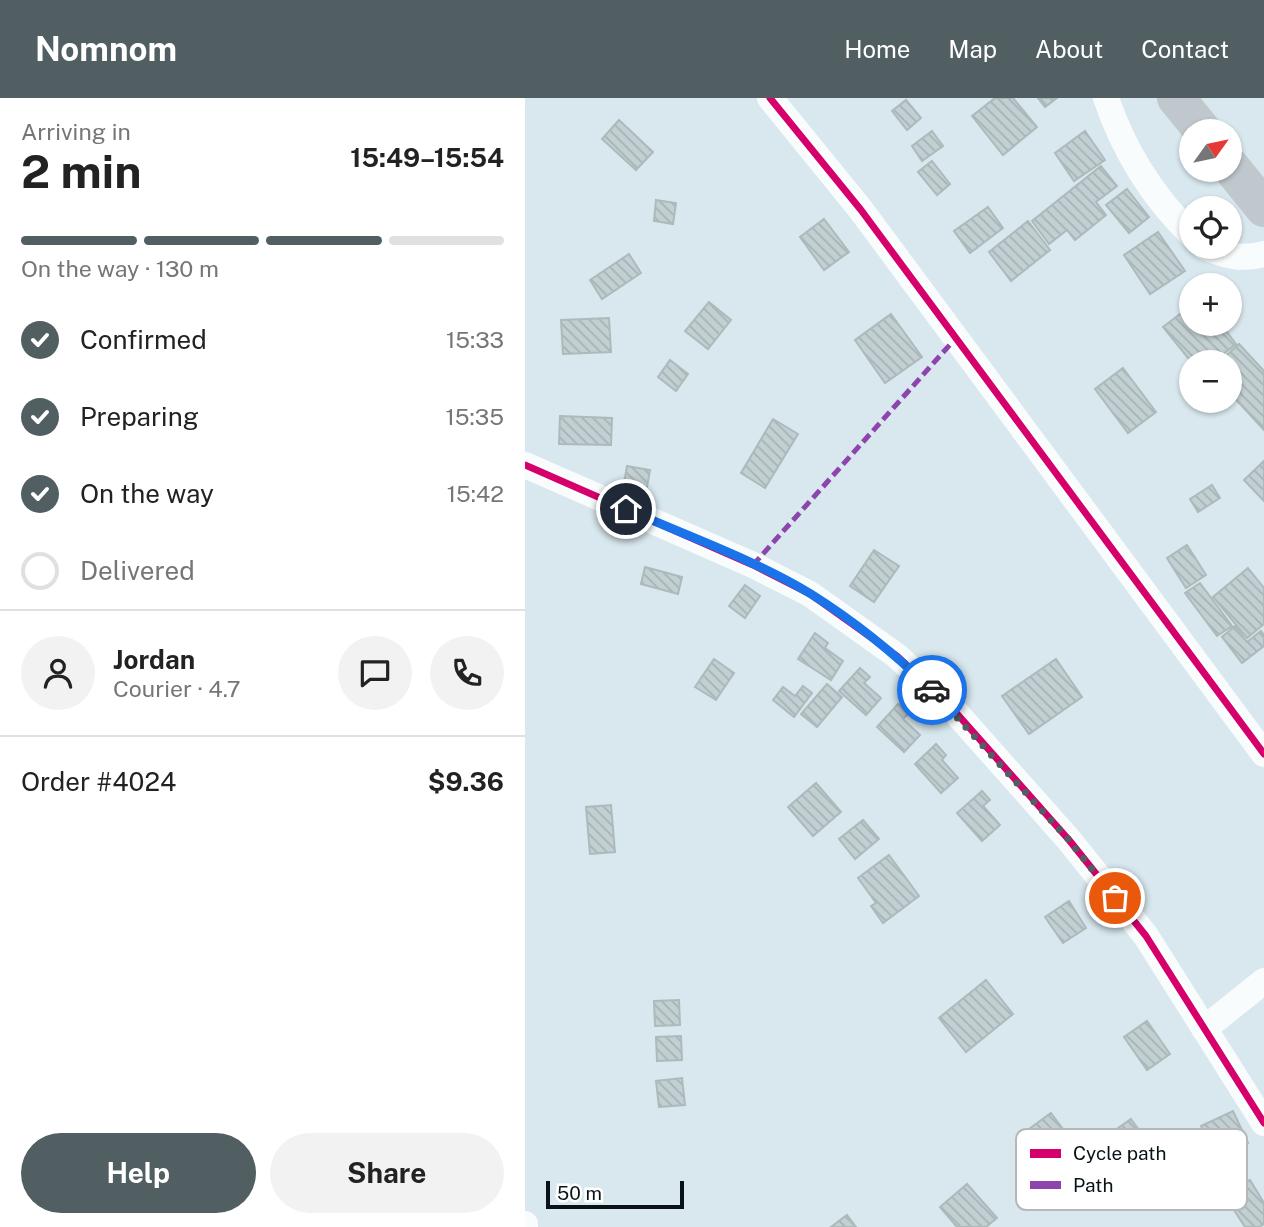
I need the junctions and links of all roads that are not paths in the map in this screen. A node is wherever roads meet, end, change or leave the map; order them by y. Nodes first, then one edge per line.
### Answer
1 (770, 98) edge
2 (1106, 98) edge
3 (1177, 98) edge
4 (1194, 119) edge
5 (1243, 182) edge
6 (1264, 208) edge
7 (1179, 221) edge
8 (1264, 254) edge
9 (1242, 258) edge
10 (525, 465) edge
11 (1264, 754) edge
12 (1264, 981) edge
13 (1204, 1029) junction
14 (1264, 1123) edge

1 - 11 street
2 - 7 street
3 - 4 highway
5 - 6 highway
8 - 9 street
10 - 13 street
12 - 13 street
13 - 14 street

